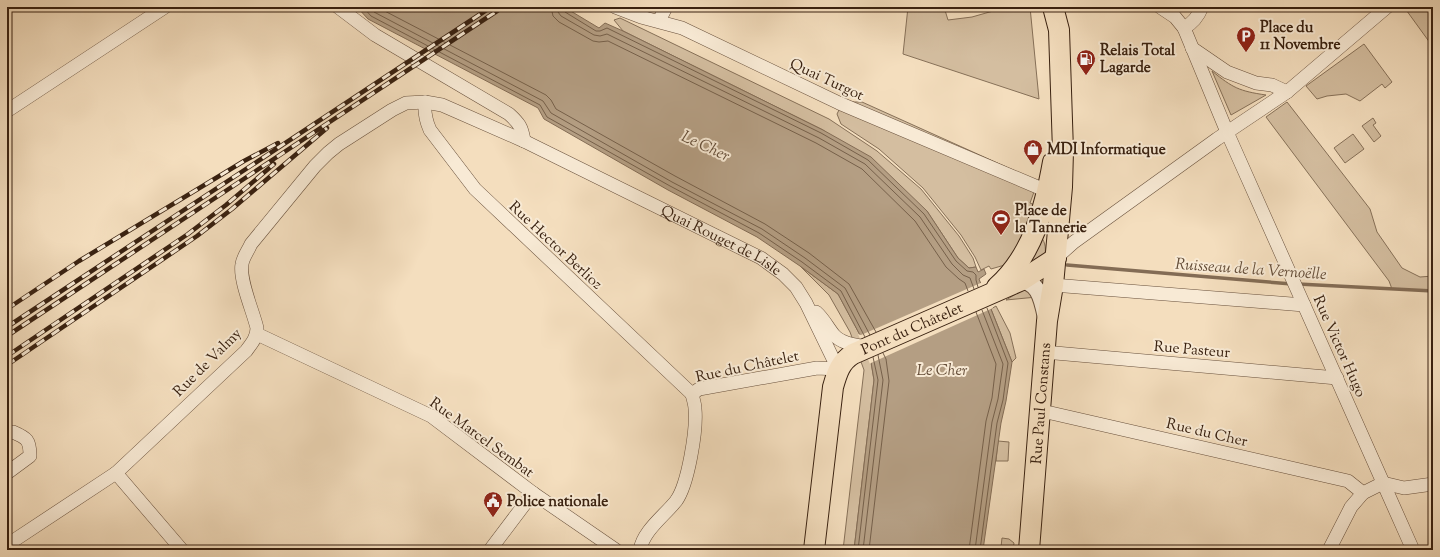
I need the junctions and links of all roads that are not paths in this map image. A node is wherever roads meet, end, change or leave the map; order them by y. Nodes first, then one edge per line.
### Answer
1 (165, 7) edge
2 (338, 7) edge
3 (615, 7) edge
4 (666, 7) edge
5 (1053, 7) edge
6 (1160, 7) edge
7 (1202, 7) edge
8 (1387, 7) edge
9 (659, 21) junction
10 (1184, 28) junction
11 (1192, 48) junction
12 (1287, 92) junction
13 (425, 102) junction
14 (392, 110) joint
15 (7, 111) edge
16 (1062, 116) junction
17 (1227, 132) junction
18 (524, 141) junction
19 (1025, 180) junction
20 (1049, 182) junction
21 (1041, 212) junction
22 (1065, 239) junction
23 (1056, 258) junction
24 (1010, 285) junction
25 (1053, 286) junction
26 (806, 303) junction
27 (1304, 305) junction
28 (1046, 321) junction
29 (257, 334) junction
30 (857, 349) junction
31 (1044, 352) junction
32 (838, 369) junction
33 (1337, 378) junction
34 (692, 394) junction
35 (1040, 412) junction
36 (7, 434) edge
37 (7, 473) edge
38 (116, 473) junction
39 (1384, 483) junction
40 (1433, 484) edge
41 (1363, 493) junction
42 (534, 494) junction
43 (7, 545) edge
44 (182, 550) edge
45 (490, 550) edge
46 (616, 550) edge
47 (640, 550) edge
48 (814, 550) edge
49 (1029, 550) edge
50 (1329, 550) edge
51 (1413, 550) edge

1 - 15 street
2 - 18 street
3 - 9 street, Quai Turgot
4 - 9 street
5 - 16 main road
6 - 10 street
7 - 10 street
8 - 12 street
9 - 19 street, Quai Turgot
10 - 11 street
11 - 12 street
11 - 17 street
12 - 17 street
13 - 14 street, Quai Rouget de Lisle
13 - 18 street, Quai Rouget de Lisle
13 - 34 street, Rue Hector Berlioz
14 - 29 street, Rue de Valmy
16 - 20 main road
16 - 22 main road, Rue Paul Constans
17 - 22 street
17 - 27 street, Rue Victor Hugo
18 - 26 street, Quai Rouget de Lisle
19 - 20 street, Quai Turgot
19 - 21 street
20 - 21 main road
20 - 22 street
21 - 24 main road
22 - 23 main road, Rue Paul Constans
23 - 24 main road, Pont du Châtelet
23 - 25 main road, Rue Paul Constans
24 - 25 main road
24 - 28 street
24 - 30 main road, Pont du Châtelet
25 - 27 street
25 - 28 main road, Rue Paul Constans
26 - 30 street
26 - 32 street, Quai Rouget de Lisle
27 - 33 street, Rue Victor Hugo
28 - 31 main road, Rue Paul Constans
29 - 38 street, Rue de Valmy
29 - 42 street, Rue Marcel Sembat
30 - 32 main road, Pont du Châtelet
31 - 33 street, Rue Pasteur
31 - 35 main road, Rue Paul Constans
32 - 34 street, Rue du Châtelet
32 - 48 main road
33 - 39 street, Rue Victor Hugo
34 - 47 street, Rue du Châtelet
35 - 41 street, Rue du Cher
35 - 49 main road, Rue Paul Constans
36 - 37 street
38 - 43 street, Rue de Valmy
38 - 44 street
39 - 40 street
39 - 41 street
39 - 51 street, Rue Victor Hugo
41 - 50 street
42 - 45 street
42 - 46 street, Rue Marcel Sembat

